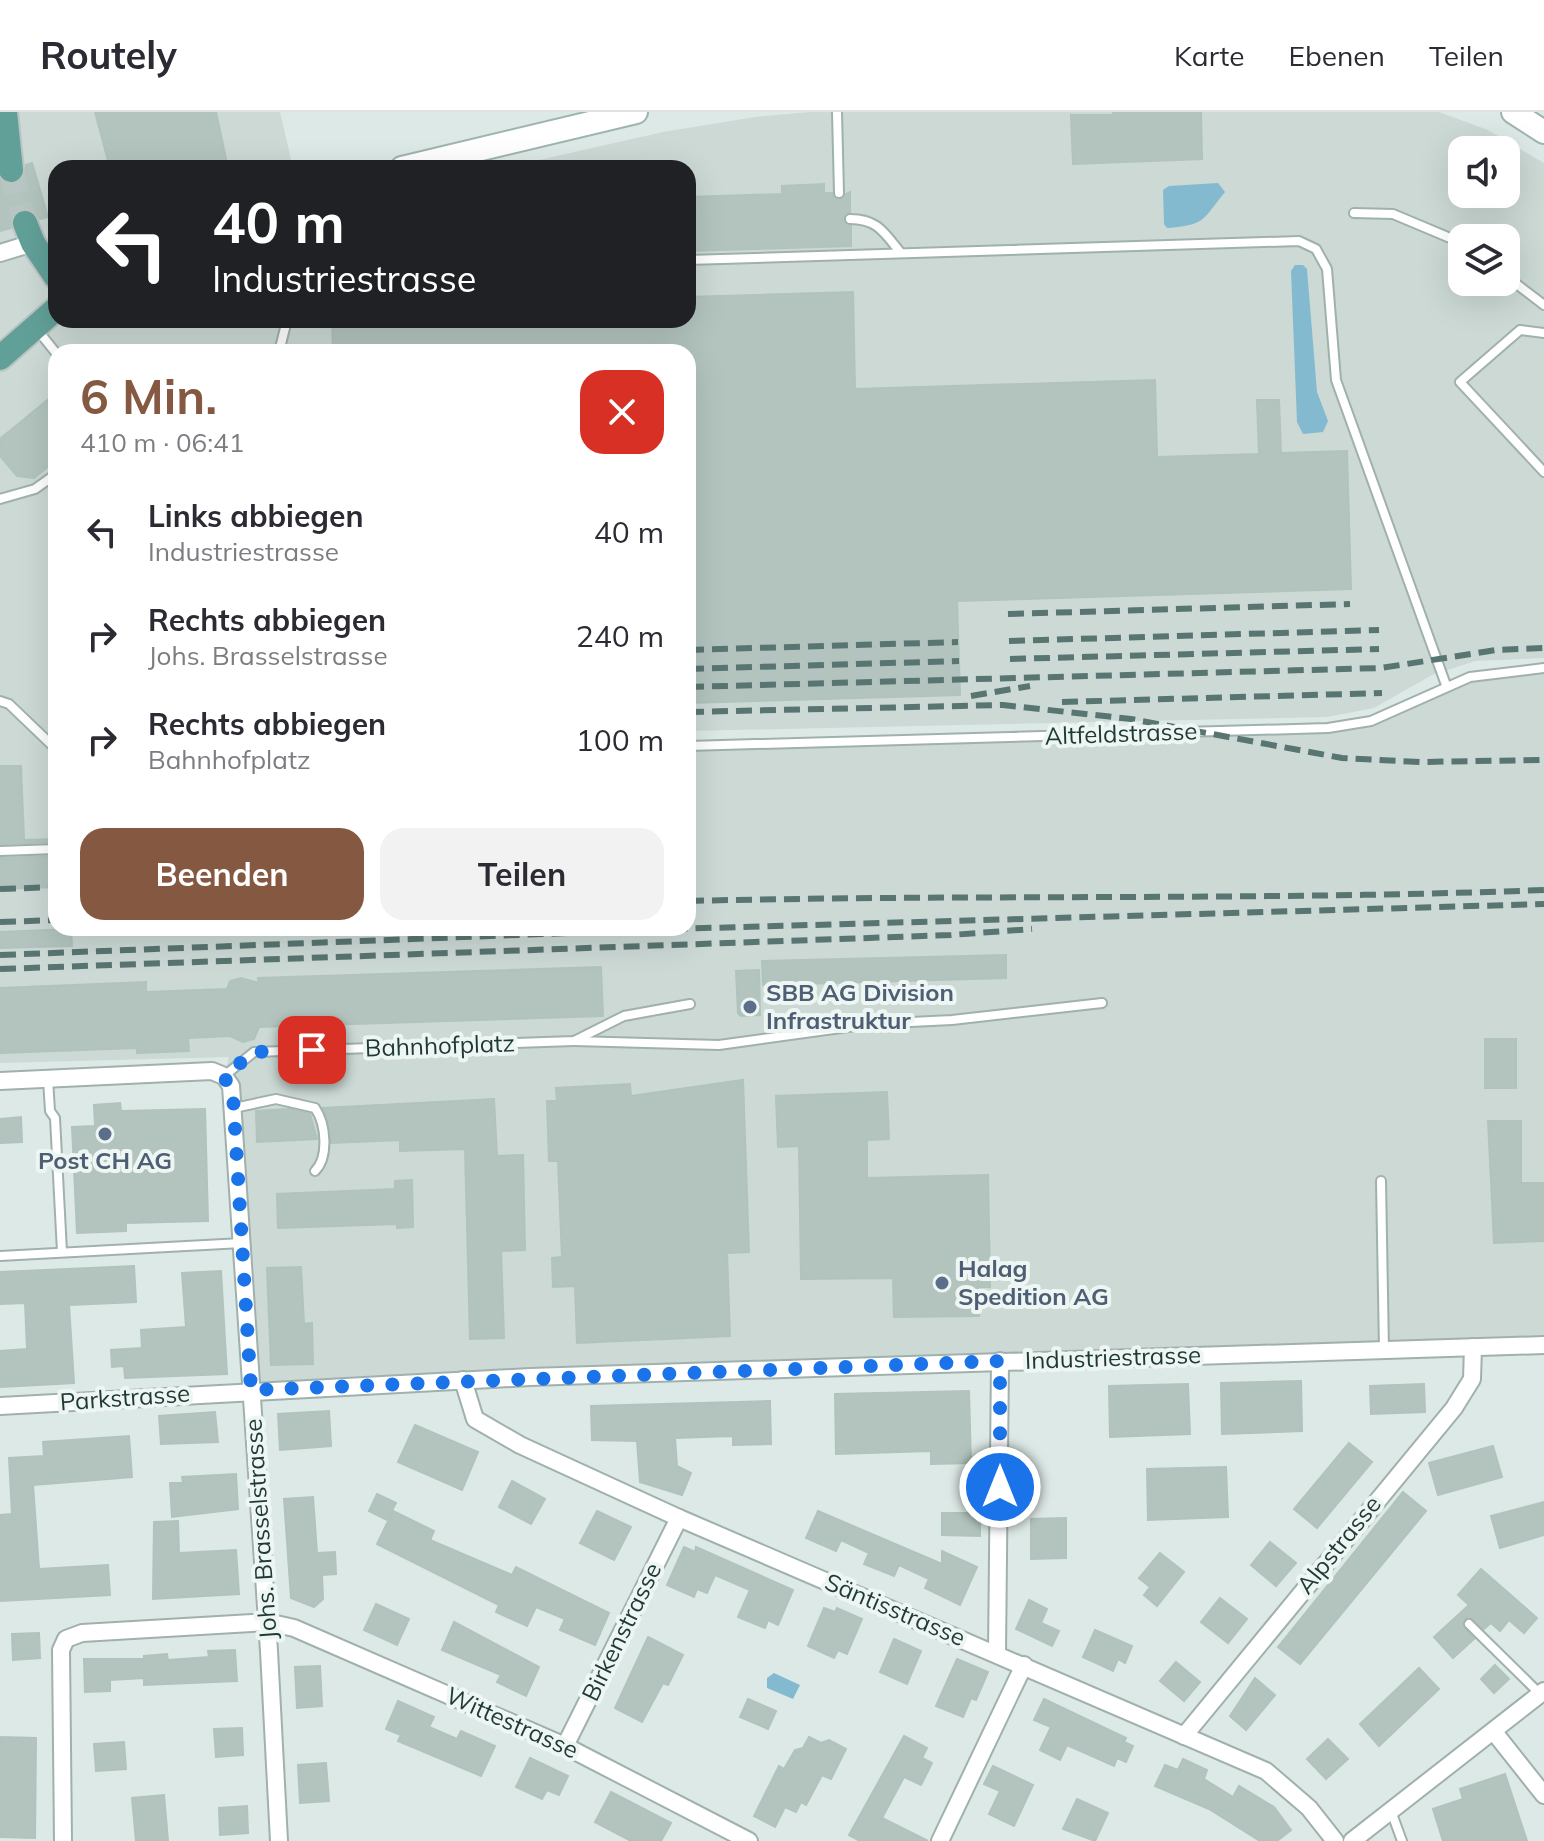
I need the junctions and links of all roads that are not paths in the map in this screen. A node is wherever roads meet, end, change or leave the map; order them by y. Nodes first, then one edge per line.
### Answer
1 (636, 112) edge
2 (837, 112) edge
3 (1513, 112) edge
4 (4, 126) edge
5 (1544, 132) edge
6 (435, 160) edge
7 (11, 170) tunnel mouth
8 (839, 193) dead end
9 (1354, 213) dead end
10 (850, 219) dead end
11 (29, 233) joint
12 (1448, 237) edge
13 (900, 252) junction
14 (0, 253) edge
15 (696, 260) edge
16 (48, 264) edge
17 (1520, 287) edge
18 (1544, 305) edge
19 (48, 316) edge
20 (35, 327) junction
21 (1544, 333) edge
22 (49, 344) edge
23 (0, 358) edge
24 (1544, 472) edge
25 (48, 480) edge
26 (0, 499) edge
27 (1544, 668) edge
28 (1446, 685) junction
29 (0, 701) edge
30 (48, 741) edge
31 (696, 746) edge
32 (48, 849) edge
33 (0, 851) edge
34 (1102, 1003) dead end
35 (690, 1004) dead end
36 (574, 1041) junction
37 (224, 1076) junction
38 (48, 1079) junction
39 (0, 1081) edge
40 (234, 1108) junction
41 (315, 1171) dead end
42 (1381, 1181) dead end
43 (242, 1243) junction
44 (62, 1252) junction
45 (0, 1256) edge
46 (1544, 1345) edge
47 (1473, 1347) junction
48 (1384, 1350) junction
49 (1000, 1361) junction
50 (463, 1380) junction
51 (251, 1390) junction
52 (0, 1406) edge
53 (679, 1518) junction
54 (267, 1622) junction
55 (1469, 1624) dead end
56 (997, 1653) junction
57 (1024, 1665) junction
58 (1542, 1693) edge
59 (1494, 1732) junction
60 (1184, 1736) junction
61 (565, 1746) junction
62 (1544, 1795) edge
63 (1391, 1811) junction
64 (63, 1841) edge
65 (279, 1841) edge
66 (749, 1841) edge
67 (940, 1841) edge
68 (1335, 1841) edge
69 (1352, 1841) edge
70 (1402, 1841) edge

1 - 6 main road
2 - 8 lane
3 - 5 main road
4 - 7 main road
9 - 12 lane
10 - 13 lane
11 - 14 street
11 - 16 main road
13 - 15 lane
13 - 28 lane
17 - 18 lane
19 - 20 main road
20 - 22 lane
20 - 23 main road
21 - 24 lane
25 - 26 lane
27 - 28 lane, Altfeldstrasse
28 - 31 lane, Altfeldstrasse
29 - 30 lane
32 - 33 lane
34 - 36 lane
35 - 36 lane, Bahnhofplatz
36 - 37 lane, Bahnhofplatz
37 - 38 street
37 - 40 street, Johs. Brasselstrasse
38 - 39 street
38 - 44 lane
40 - 41 lane
40 - 43 street, Johs. Brasselstrasse
42 - 48 lane
43 - 44 lane
43 - 51 street, Johs. Brasselstrasse
44 - 45 lane
46 - 47 street, Industriestrasse
47 - 48 street, Industriestrasse
47 - 60 street, Alpstrasse
48 - 49 street, Industriestrasse
49 - 50 street, Industriestrasse
49 - 56 street
50 - 51 street, Industriestrasse
50 - 53 street, Säntisstrasse
51 - 52 street, Parkstrasse
51 - 54 street, Johs. Brasselstrasse
53 - 56 street, Säntisstrasse
53 - 61 street, Birkenstrasse
54 - 61 street, Wittestrasse
54 - 64 street, Wittestrasse
54 - 65 street, Johs. Brasselstrasse
55 - 58 lane
56 - 57 street, Säntisstrasse
57 - 60 street, Säntisstrasse
57 - 67 street
58 - 59 street
59 - 62 street
59 - 63 street
60 - 68 street, Säntisstrasse
61 - 66 street, Wittestrasse
63 - 69 street
63 - 70 lane

